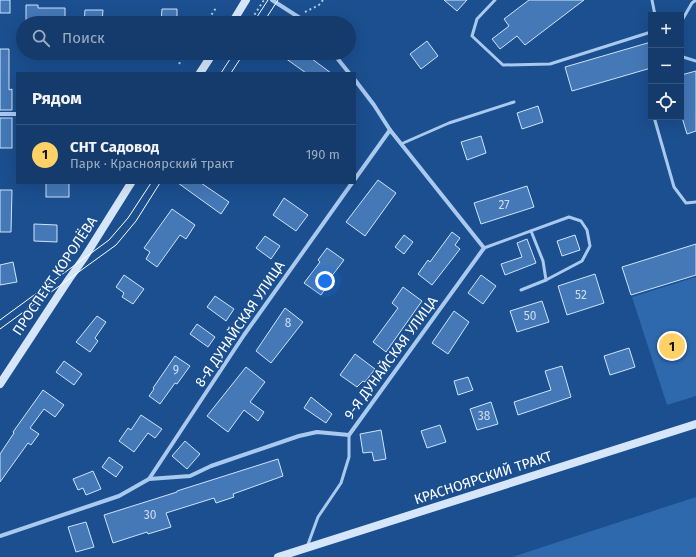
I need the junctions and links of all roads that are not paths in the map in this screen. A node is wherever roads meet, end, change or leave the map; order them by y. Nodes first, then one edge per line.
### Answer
1 (246, 0) edge
2 (272, 0) edge
3 (496, 0) edge
4 (652, 0) edge
5 (696, 0) edge
6 (654, 12) edge
7 (236, 16) edge
8 (296, 16) edge
9 (684, 17) edge
10 (648, 33) edge
11 (684, 57) edge
12 (208, 60) edge
13 (339, 60) edge
14 (696, 61) edge
15 (201, 72) edge
16 (348, 72) edge
17 (356, 81) edge
18 (514, 102) dead end
19 (0, 114) edge
20 (16, 114) edge
21 (655, 120) edge
22 (390, 130) junction
23 (401, 144) junction
24 (356, 178) edge
25 (130, 184) edge
26 (351, 184) edge
27 (696, 202) edge
28 (531, 231) junction
29 (484, 248) junction
30 (546, 280) junction
31 (521, 290) dead end
32 (0, 384) edge
33 (696, 424) edge
34 (349, 435) junction
35 (149, 479) junction
36 (0, 536) edge
37 (306, 548) junction
38 (278, 557) edge

1 - 7 main road
2 - 8 street
3 - 10 lane
4 - 6 lane
5 - 9 lane
11 - 14 lane
12 - 15 main road
13 - 16 street
17 - 22 street
18 - 23 lane
19 - 20 street
21 - 27 lane
22 - 23 street
22 - 24 street
23 - 29 street
25 - 32 main road, ПРОСПЕКТ КОРОЛЁВА
26 - 35 street, 8-Я ДУНАЙСКАЯ УЛИЦА
28 - 29 lane
28 - 30 lane
28 - 30 lane
29 - 34 street, 9-Я ДУНАЙСКАЯ УЛИЦА
30 - 31 lane
33 - 37 main road, КРАСНОЯРСКИЙ ТРАКТ
34 - 35 street, 9-Я ДУНАЙСКАЯ УЛИЦА
34 - 37 lane
35 - 36 street, 9-Я ДУНАЙСКАЯ УЛИЦА
37 - 38 main road, КРАСНОЯРСКИЙ ТРАКТ

